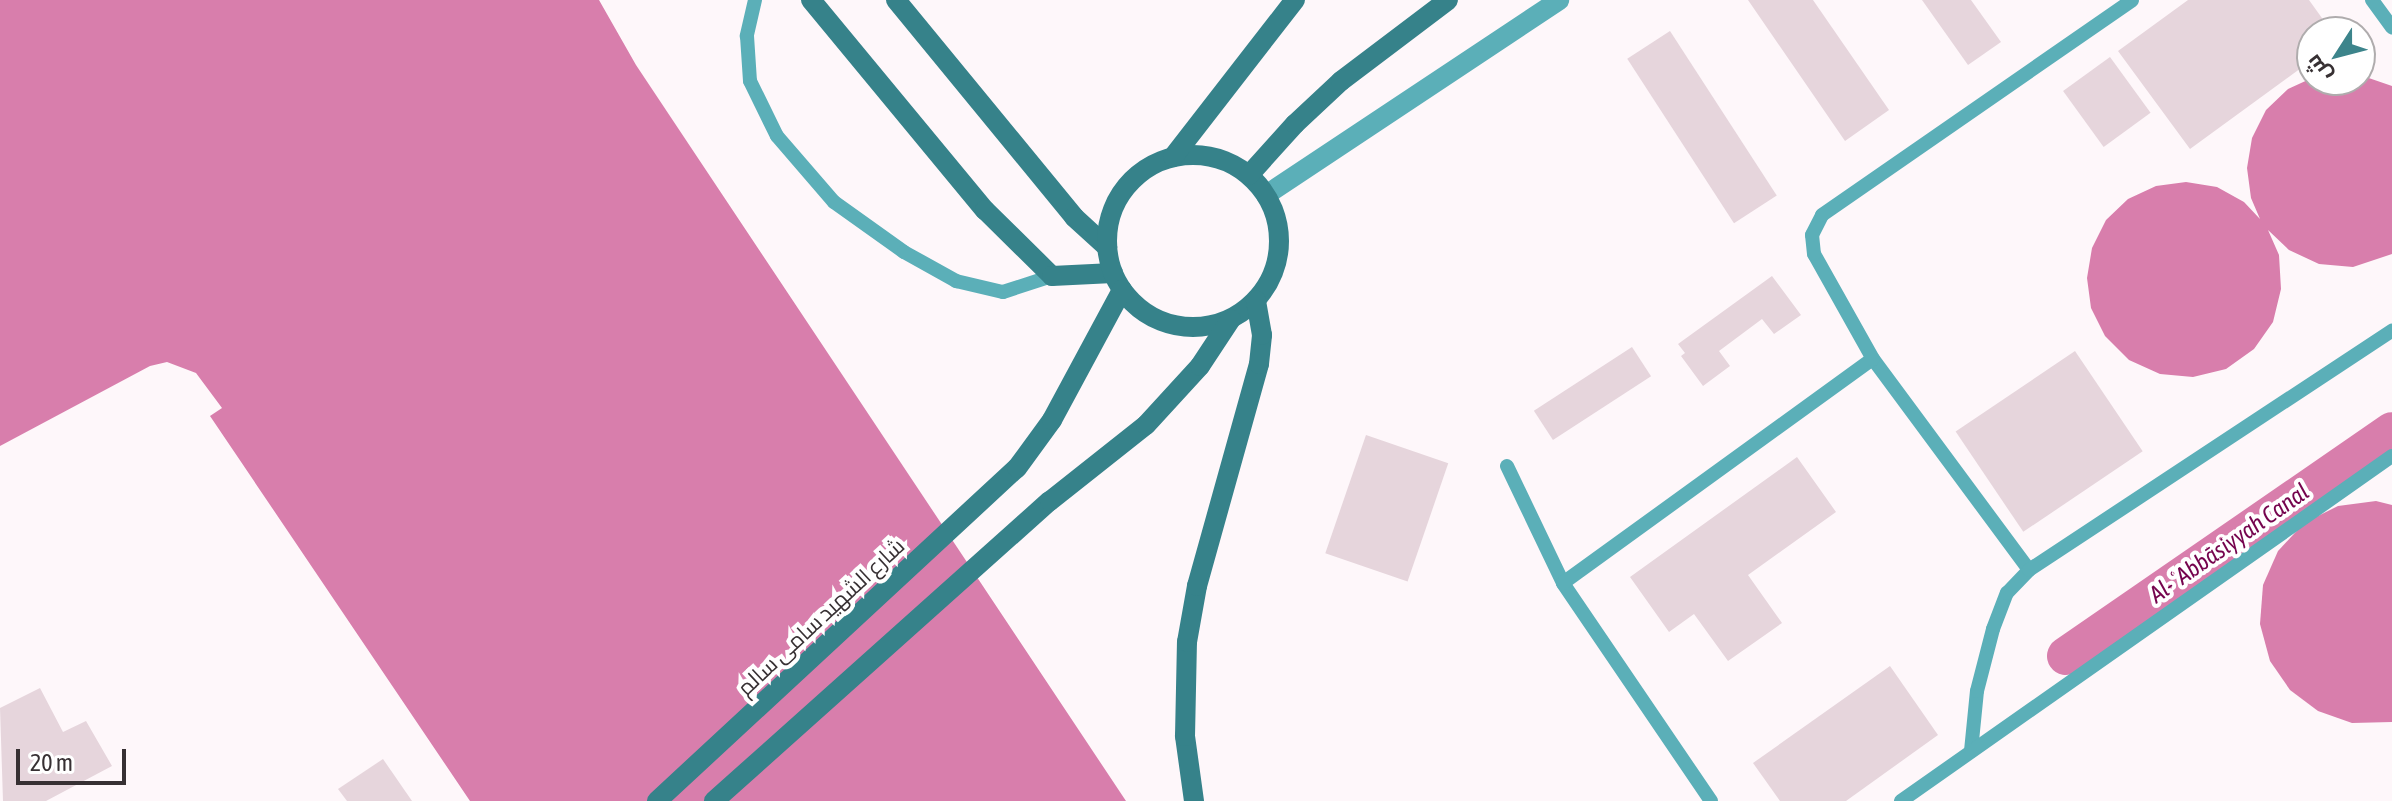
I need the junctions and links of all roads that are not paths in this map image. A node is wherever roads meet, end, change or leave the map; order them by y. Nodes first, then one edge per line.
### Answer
1 (755, 0) edge
2 (811, 0) edge
3 (896, 0) edge
4 (1295, 0) edge
5 (1448, 0) edge
6 (1559, 0) edge
7 (2132, 0) edge
8 (2372, 0) edge
9 (2392, 28) edge
10 (1173, 157) junction
11 (1249, 175) junction
12 (1266, 195) junction
13 (1107, 247) junction
14 (1052, 276) junction
15 (1118, 281) junction
16 (1256, 301) junction
17 (1231, 319) junction
18 (2392, 331) edge
19 (1873, 359) junction
20 (2392, 456) edge
21 (1507, 466) dead end
22 (2029, 570) junction
23 (1563, 583) junction
24 (1971, 751) junction
25 (657, 801) edge
26 (714, 801) edge
27 (1194, 801) edge
28 (1711, 801) edge
29 (1901, 801) edge

1 - 14 lane
2 - 14 main road
3 - 13 main road
4 - 10 main road
5 - 11 main road
6 - 12 street
7 - 19 lane
8 - 9 lane
10 - 11 main road
10 - 13 main road
11 - 12 main road
12 - 16 main road
13 - 15 main road
14 - 15 main road
15 - 17 main road
15 - 25 main road, شارع الشهيد سامى سالم
16 - 17 main road
16 - 27 main road
17 - 26 main road
18 - 22 lane
19 - 22 lane
19 - 23 lane
20 - 24 lane
21 - 23 lane
22 - 24 lane
23 - 28 lane
24 - 29 lane

